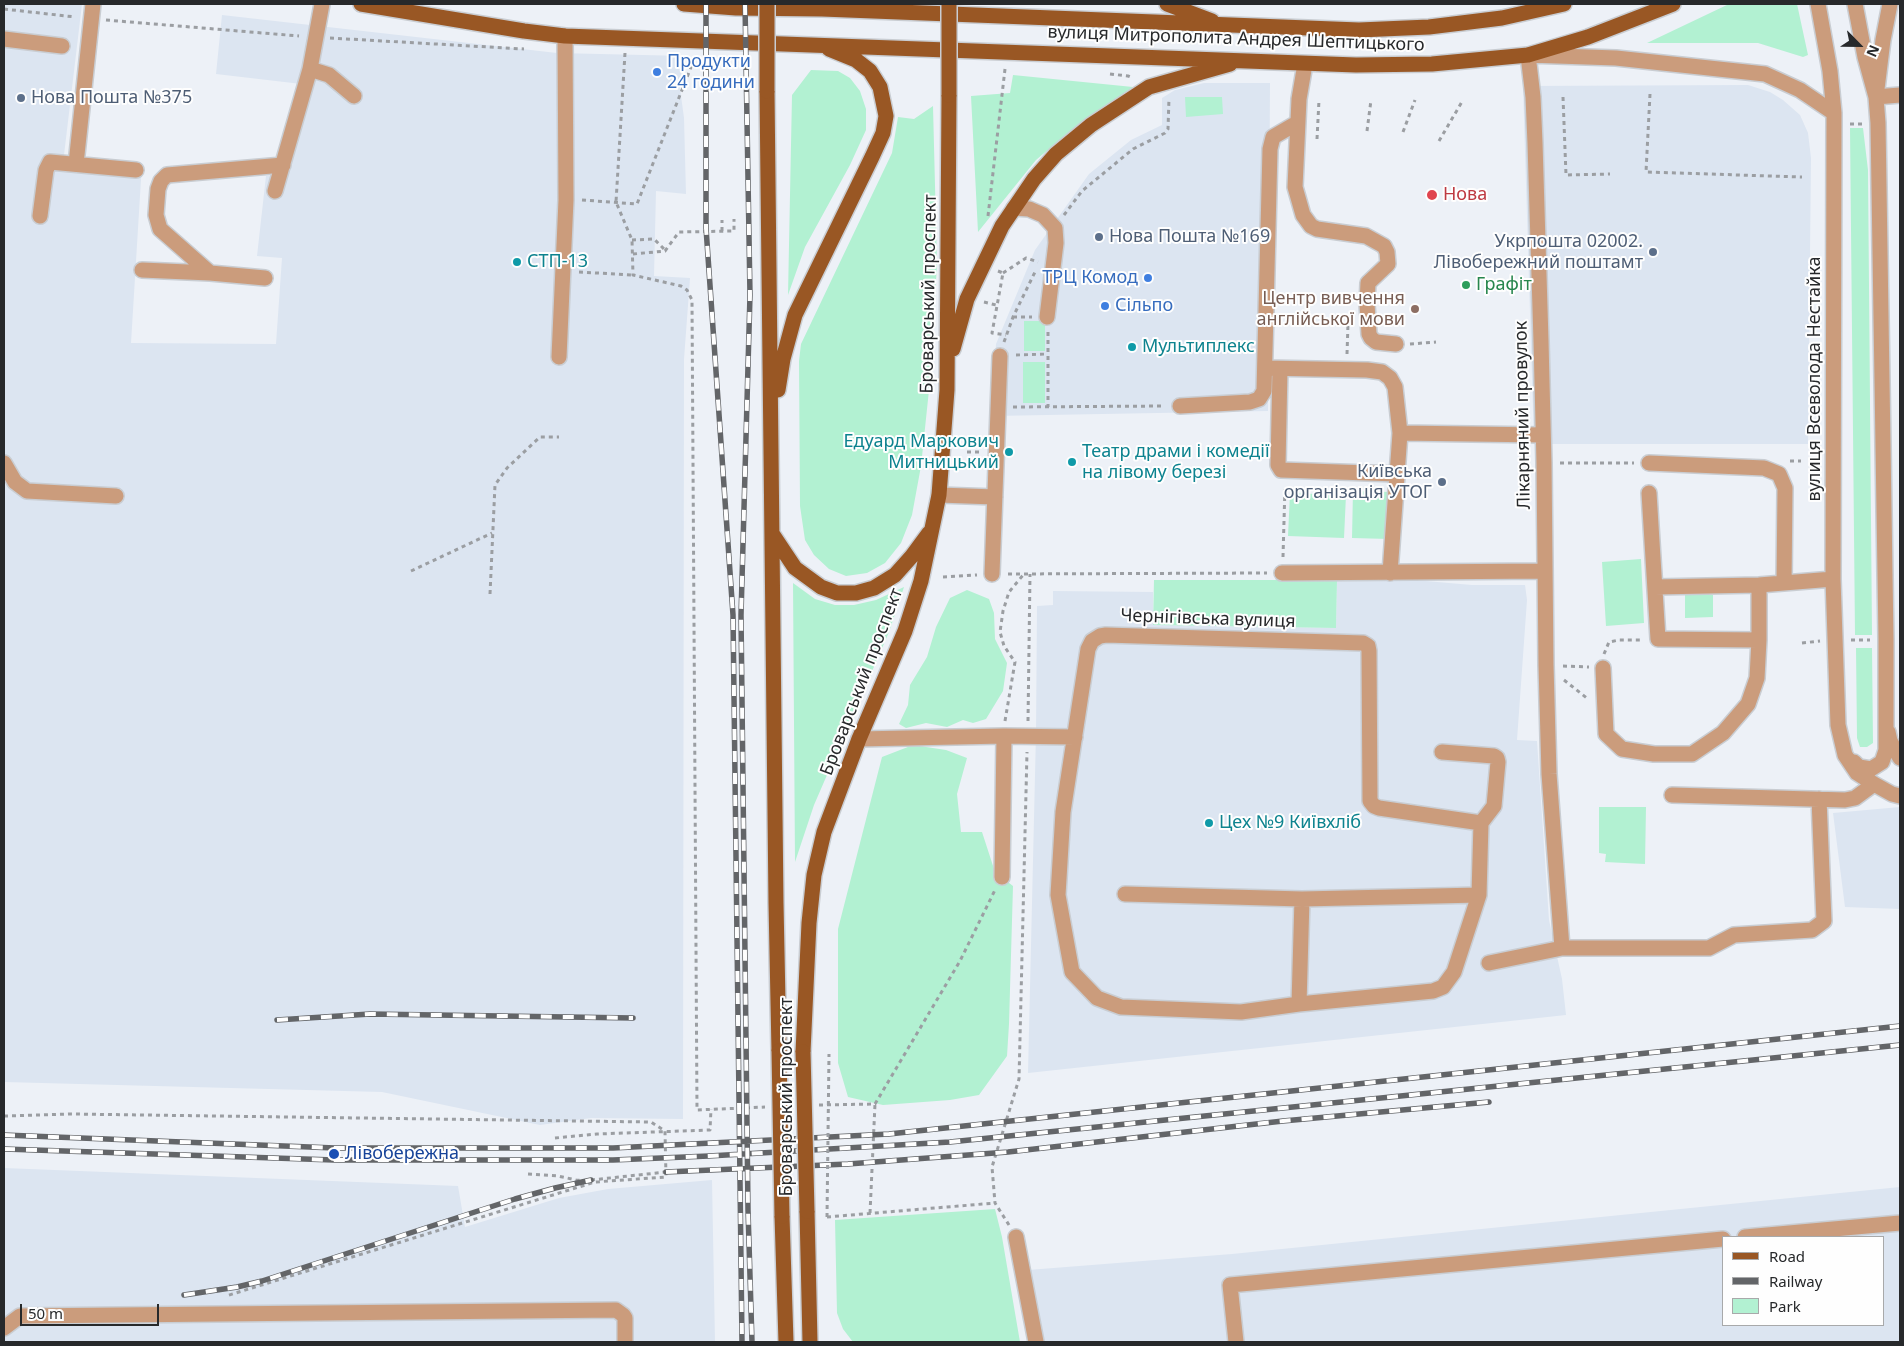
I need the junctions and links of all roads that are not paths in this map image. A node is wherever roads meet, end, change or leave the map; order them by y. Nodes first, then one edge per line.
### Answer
1 (322, 4) edge
2 (361, 4) edge
3 (684, 4) edge
4 (767, 4) edge
5 (949, 4) edge
6 (1167, 4) edge
7 (1532, 4) edge
8 (1564, 4) edge
9 (1673, 4) edge
10 (1818, 4) edge
11 (1855, 4) edge
12 (1890, 4) edge
13 (829, 6) edge
14 (92, 11) edge
15 (1502, 18) junction
16 (1225, 26) junction
17 (565, 36) junction
18 (4, 39) edge
19 (818, 45) junction
20 (62, 46) dead end
21 (1528, 55) junction
22 (1244, 60) junction
23 (1305, 64) junction
24 (310, 69) junction
25 (1900, 95) edge
26 (354, 96) dead end
27 (1876, 97) junction
28 (1834, 119) junction
29 (1297, 124) junction
30 (76, 164) junction
31 (283, 165) junction
32 (136, 170) dead end
33 (275, 191) dead end
34 (1014, 208) junction
35 (40, 216) dead end
36 (142, 270) dead end
37 (210, 273) junction
38 (265, 278) dead end
39 (1048, 317) road end
40 (1396, 344) dead end
41 (1000, 356) road end
42 (559, 357) dead end
43 (1264, 368) junction
44 (1280, 369) junction
45 (947, 390) junction
46 (1180, 406) road end
47 (1400, 433) junction
48 (1543, 435) junction
49 (771, 443) junction
50 (1649, 463) road end
51 (4, 464) edge
52 (1397, 474) junction
53 (1649, 494) dead end
54 (939, 495) junction
55 (116, 496) dead end
56 (994, 497) junction
57 (934, 525) junction
58 (773, 535) junction
59 (1544, 571) junction
60 (1282, 573) road end
61 (1390, 573) junction
62 (992, 574) dead end
63 (1833, 579) junction
64 (1784, 583) junction
65 (1759, 585) junction
66 (1655, 587) junction
67 (1759, 640) junction
68 (1603, 668) road end
69 (1886, 724) junction
70 (1004, 736) junction
71 (1075, 738) junction
72 (859, 739) junction
73 (1442, 752) dead end
74 (1845, 755) junction
75 (1900, 758) edge
76 (1874, 784) junction
77 (1672, 795) dead end
78 (1900, 796) edge
79 (1818, 799) junction
80 (1481, 823) junction
81 (1002, 877) road end
82 (1125, 894) dead end
83 (1479, 896) junction
84 (1302, 899) junction
85 (1562, 948) junction
86 (1489, 964) dead end
87 (1299, 1004) junction
88 (1900, 1223) edge
89 (1755, 1236) edge
90 (1016, 1237) road end
91 (1722, 1239) edge
92 (4, 1328) edge
93 (625, 1342) edge
94 (786, 1342) edge
95 (811, 1342) edge
96 (1036, 1342) edge
97 (1236, 1342) edge

1 - 24 street
2 - 17 main road, вулиця Митрополита Андрея Шептицького
3 - 13 main road, вулиця Митрополита Андрея Шептицького
4 - 49 main road, Броварський проспект, bridge
5 - 45 main road, Броварський проспект, bridge
6 - 16 main road
7 - 15 street
8 - 15 main road, вулиця Митрополита Андрея Шептицького
9 - 21 main road, вулиця Митрополита Андрея Шептицького
10 - 28 street, вулиця Всеволода Нестайка
11 - 27 street
12 - 27 street
13 - 16 main road, вулиця Митрополита Андрея Шептицького
14 - 30 street
15 - 16 main road, вулиця Митрополита Андрея Шептицького
17 - 19 main road, вулиця Митрополита Андрея Шептицького
17 - 42 street
18 - 20 street
19 - 22 main road, вулиця Митрополита Андрея Шептицького
19 - 49 main road
21 - 23 main road, вулиця Митрополита Андрея Шептицького
21 - 28 street
21 - 48 street, Лікарняний провулок
22 - 23 main road, вулиця Митрополита Андрея Шептицького
22 - 34 main road
23 - 29 street
24 - 26 street
24 - 31 street
25 - 27 street
27 - 69 street
28 - 63 street, вулиця Всеволода Нестайка
29 - 40 street
29 - 43 street
30 - 32 street
30 - 35 street
31 - 33 street
31 - 37 street
34 - 39 street
34 - 45 main road
36 - 37 street
37 - 38 street
41 - 56 street
43 - 44 street
43 - 46 street
44 - 47 street
44 - 52 street
45 - 54 main road, Броварський проспект
47 - 48 street
47 - 52 street
48 - 59 street, Лікарняний провулок
49 - 58 main road, Броварський проспект
50 - 64 street
51 - 55 street
52 - 61 street
53 - 66 street
54 - 56 street
54 - 57 main road, Броварський проспект
56 - 62 street
57 - 58 main road
57 - 72 main road, Броварський проспект
58 - 94 main road, Броварський проспект, bridge
59 - 61 street
59 - 85 street, Лікарняний провулок
60 - 61 street
63 - 64 street
63 - 74 street, вулиця Всеволода Нестайка
64 - 65 street
65 - 66 street
65 - 67 street
66 - 67 street
67 - 68 street
69 - 74 street
69 - 75 street
70 - 71 street
70 - 72 street
70 - 81 street
71 - 80 street, Чернігівська вулиця
71 - 87 street
72 - 95 main road, Броварський проспект, bridge
73 - 80 street
74 - 76 street
76 - 78 street
76 - 79 street
77 - 79 street
79 - 85 street
80 - 83 street
82 - 84 street
83 - 84 street
83 - 87 street
84 - 87 street
85 - 86 street
88 - 89 street
90 - 96 street
91 - 97 street
92 - 93 street

